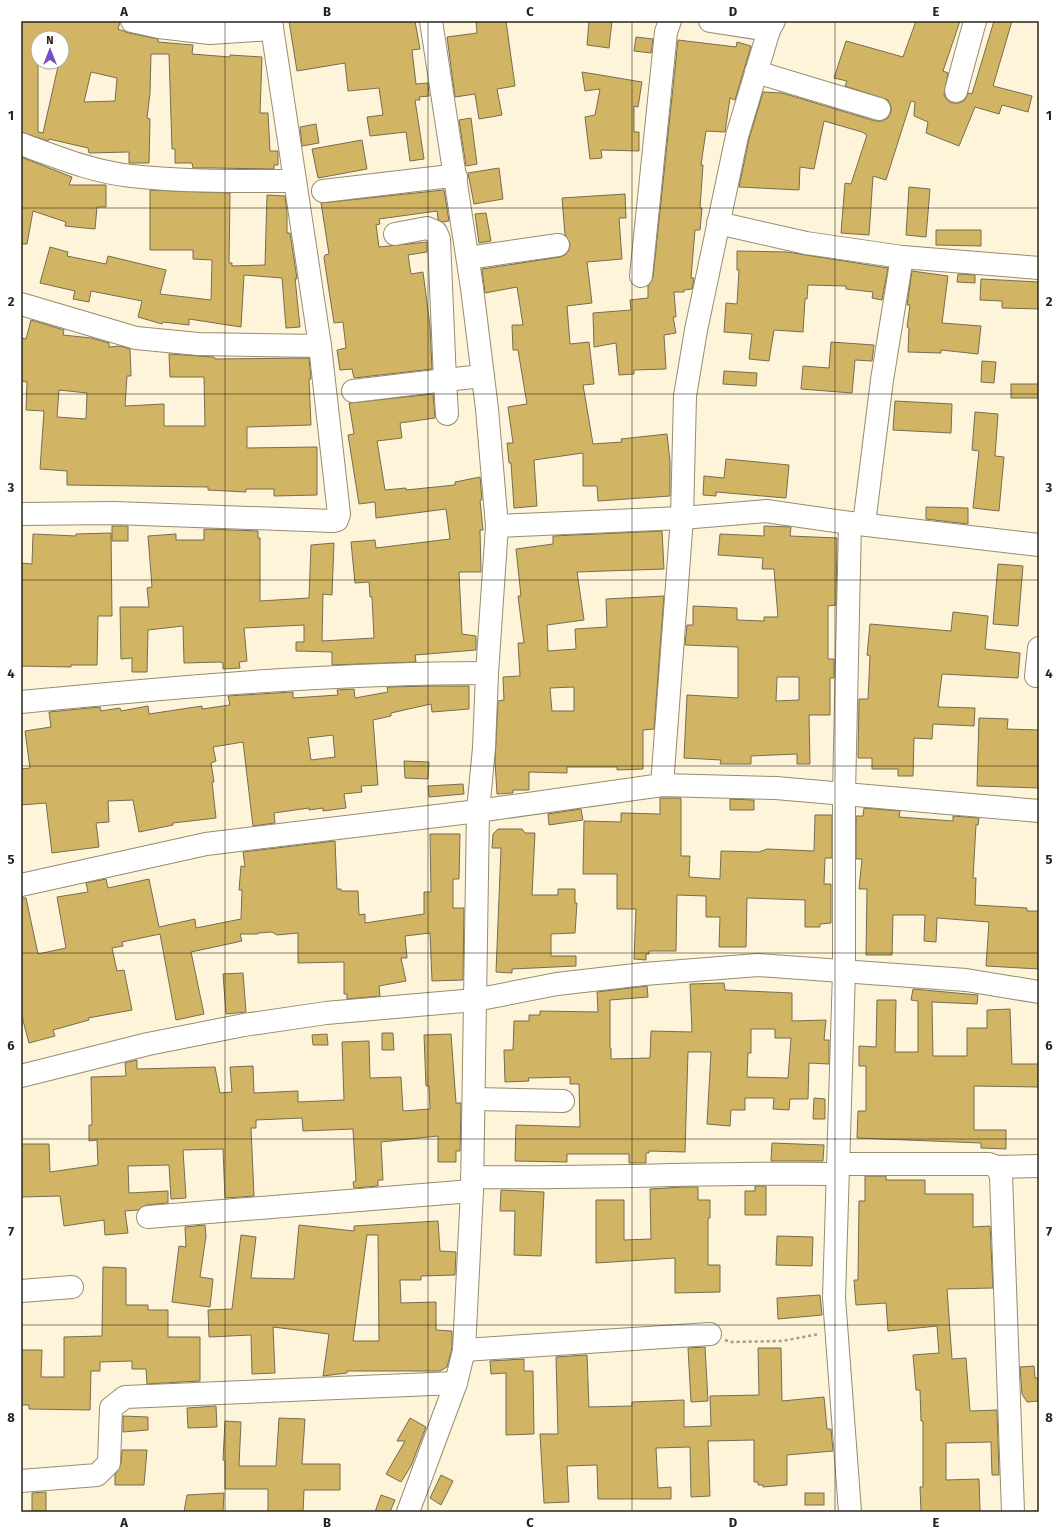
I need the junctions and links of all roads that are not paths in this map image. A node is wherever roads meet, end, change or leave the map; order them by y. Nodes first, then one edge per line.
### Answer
1 (132, 21) edge
2 (431, 21) edge
3 (670, 21) edge
4 (710, 21) edge
5 (974, 21) edge
6 (271, 25) edge
7 (772, 25) edge
8 (756, 72) junction
9 (956, 91) dead end
10 (879, 109) dead end
11 (21, 144) edge
12 (456, 177) junction
13 (295, 181) junction
14 (323, 191) dead end
15 (718, 223) junction
16 (395, 234) dead end
17 (558, 244) dead end
18 (902, 257) junction
19 (468, 258) junction
20 (1039, 268) edge
21 (642, 276) dead end
22 (21, 304) edge
23 (320, 346) junction
24 (483, 376) junction
25 (445, 380) junction
26 (353, 391) dead end
27 (447, 414) dead end
28 (21, 514) edge
29 (682, 518) junction
30 (857, 524) junction
31 (497, 526) junction
32 (1039, 544) edge
33 (1039, 648) edge
34 (487, 673) junction
35 (1036, 676) dead end
36 (21, 702) edge
37 (662, 785) junction
38 (844, 793) junction
39 (478, 811) junction
40 (1039, 811) edge
41 (21, 885) edge
42 (844, 972) junction
43 (1039, 992) edge
44 (475, 1000) junction
45 (21, 1076) edge
46 (474, 1099) junction
47 (563, 1101) dead end
48 (1039, 1166) edge
49 (997, 1167) junction
50 (837, 1169) junction
51 (472, 1184) junction
52 (148, 1217) dead end
53 (72, 1287) dead end
54 (21, 1291) edge
55 (710, 1334) road end
56 (464, 1350) junction
57 (456, 1383) junction
58 (21, 1481) edge
59 (408, 1512) edge
60 (850, 1512) edge
61 (1013, 1512) edge

1 - 6 street
2 - 12 street
3 - 21 street
4 - 7 street
5 - 9 street
6 - 13 street
7 - 8 street
8 - 10 street
8 - 15 street
11 - 13 street
12 - 14 street
12 - 19 street
13 - 23 street
15 - 18 street
15 - 29 street
16 - 25 street
17 - 19 street
18 - 20 street
18 - 30 street
19 - 24 street
22 - 23 street
23 - 28 street
24 - 25 street
24 - 31 street
25 - 26 street
25 - 27 street
29 - 30 street
29 - 31 street
29 - 37 street
30 - 32 street
30 - 38 street
31 - 34 street
33 - 35 street
34 - 36 street
34 - 39 street
37 - 38 street
37 - 39 street
38 - 40 street
38 - 42 street
39 - 41 street
39 - 44 street
42 - 43 street
42 - 44 street
42 - 50 street
44 - 45 street
44 - 46 street
46 - 47 street
46 - 51 street
48 - 49 street
49 - 50 street
49 - 61 street
50 - 51 street
50 - 60 street
51 - 52 street
51 - 56 street
53 - 54 street
55 - 56 street
56 - 57 street
57 - 58 street
57 - 59 street

